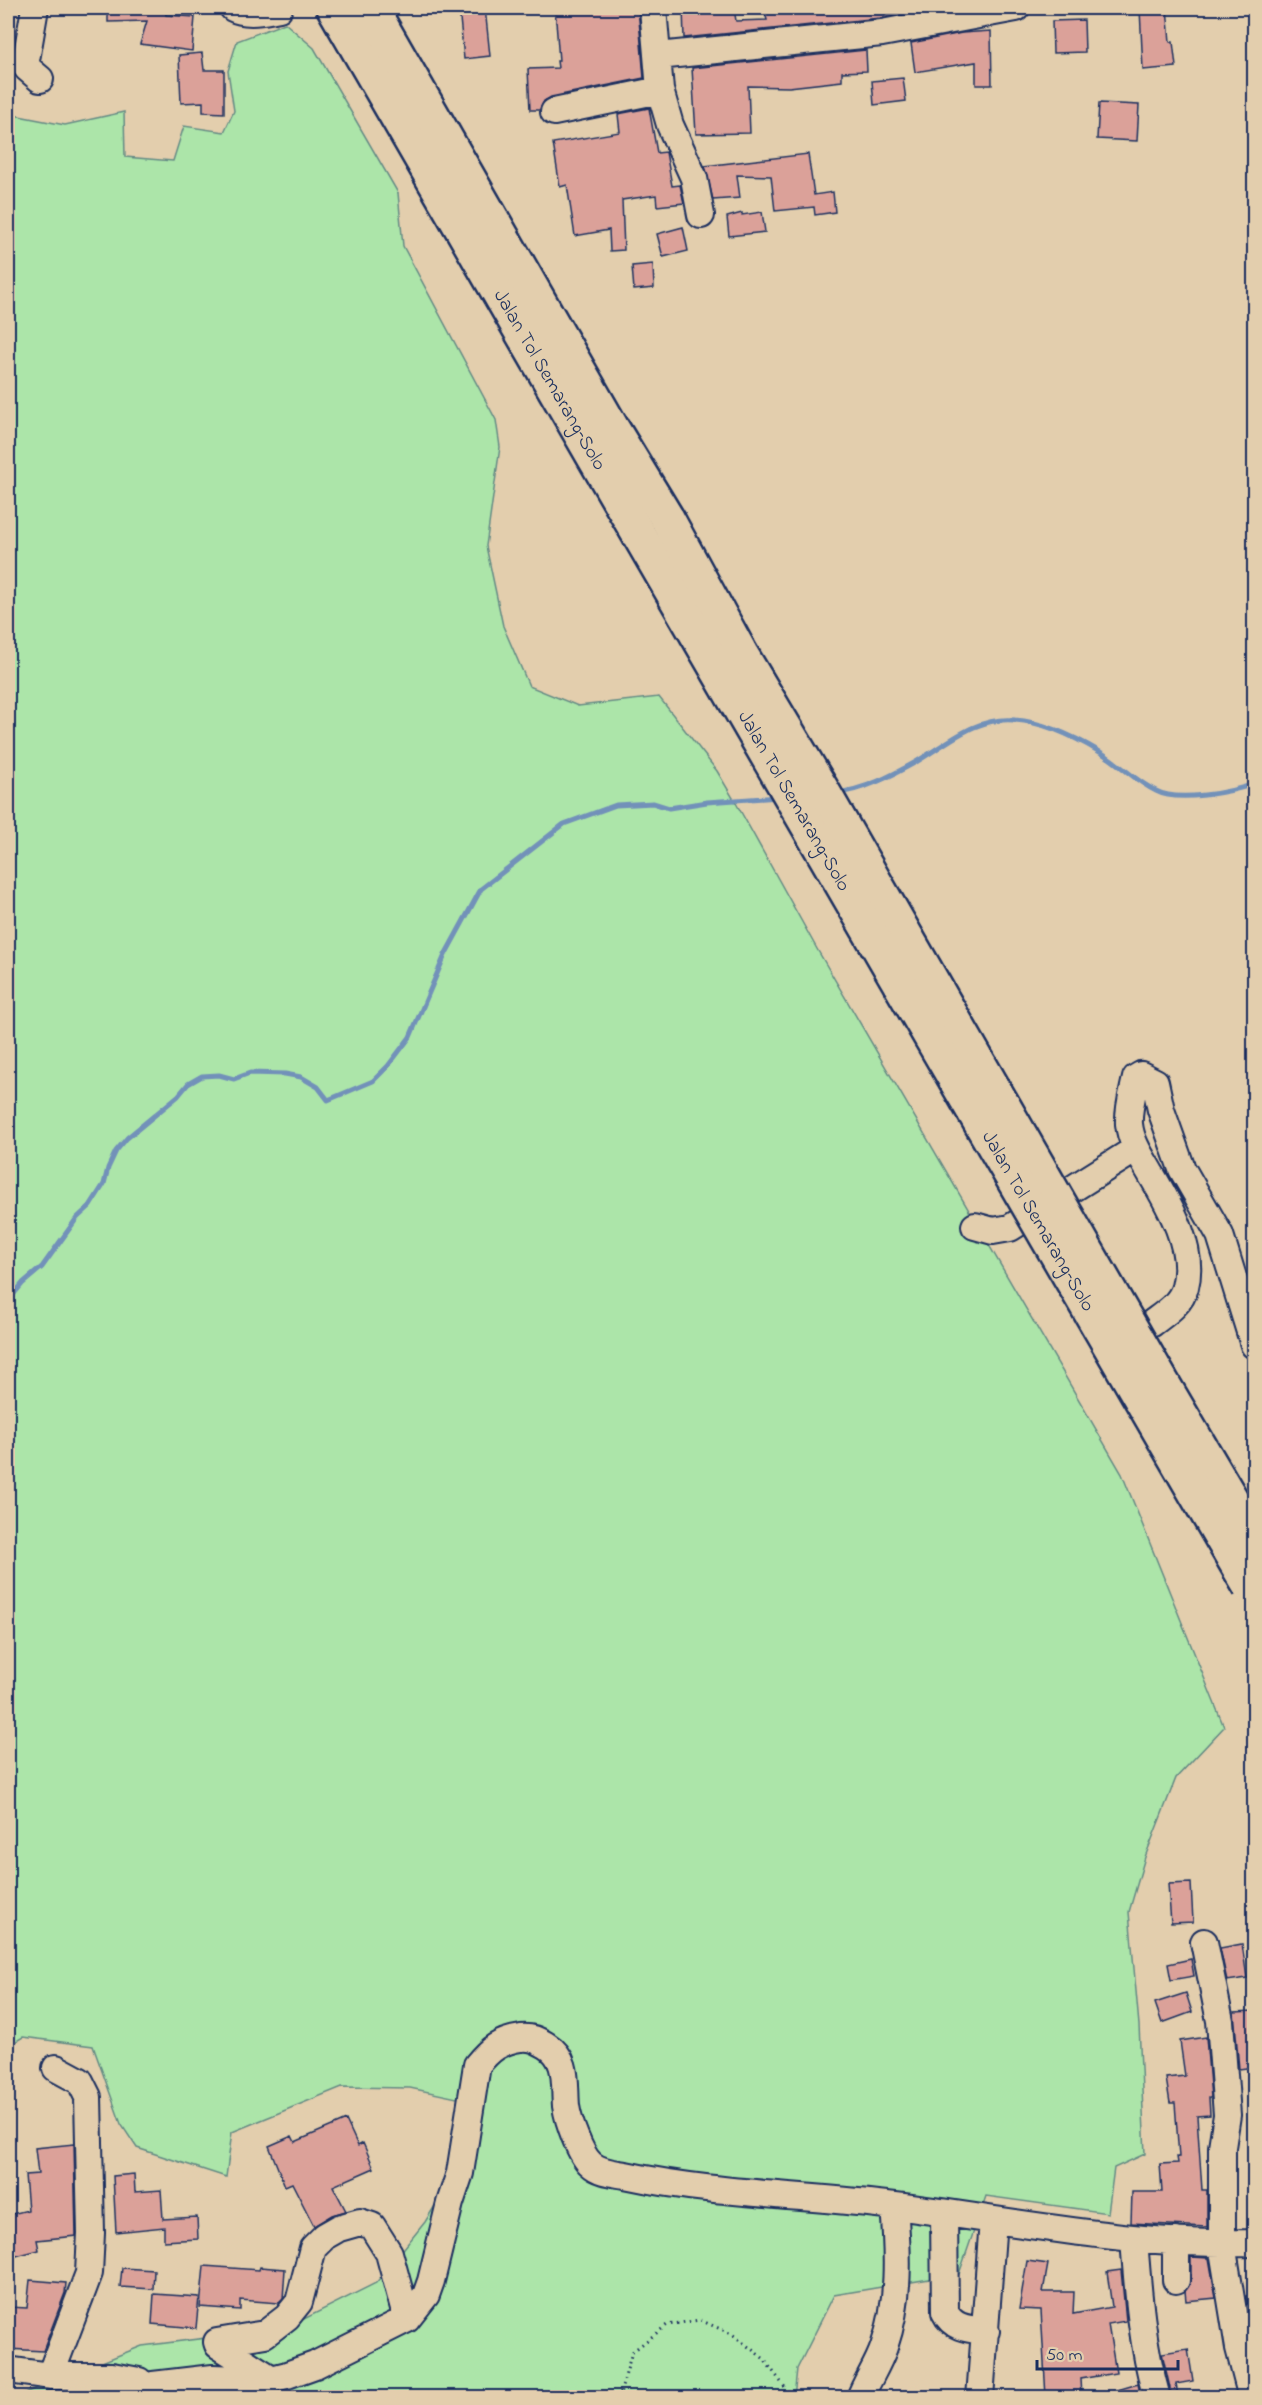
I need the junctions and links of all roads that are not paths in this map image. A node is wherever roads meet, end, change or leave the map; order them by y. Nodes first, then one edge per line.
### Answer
1 (34, 8) edge
2 (233, 8) edge
3 (275, 8) edge
4 (334, 8) edge
5 (371, 8) edge
6 (652, 8) edge
7 (1016, 8) edge
8 (658, 56) junction
9 (40, 79) dead end
10 (660, 90) junction
11 (554, 112) dead end
12 (701, 215) dead end
13 (1136, 1149) junction
14 (975, 1226) dead end
15 (1151, 1324) dead end
16 (1254, 1345) edge
17 (1254, 1538) edge
18 (1252, 1591) edge
19 (1204, 1942) dead end
20 (56, 2068) dead end
21 (894, 2206) junction
22 (944, 2213) junction
23 (993, 2220) junction
24 (1134, 2239) junction
25 (1176, 2241) junction
26 (1254, 2243) edge
27 (1222, 2244) junction
28 (1176, 2280) dead end
29 (406, 2319) junction
30 (986, 2331) junction
31 (8, 2370) edge
32 (50, 2376) junction
33 (272, 2379) junction
34 (153, 2385) junction
35 (91, 2397) edge
36 (860, 2397) edge
37 (980, 2397) edge
38 (1157, 2397) edge
39 (1251, 2397) edge

1 - 9 street
2 - 3 street
4 - 18 highway, Jalan Tol Semarang–Solo, bridge
5 - 17 highway, Jalan Tol Semarang–Solo, bridge
6 - 8 street
7 - 8 street
8 - 10 street
10 - 11 street
10 - 12 street
13 - 14 street
13 - 15 street
13 - 16 street
19 - 27 street
20 - 32 street
21 - 22 street
21 - 29 street
21 - 36 street
22 - 23 street
22 - 30 street
23 - 24 street
23 - 30 street
24 - 25 street
24 - 38 street
25 - 27 street
25 - 28 street
26 - 27 street
27 - 39 street
29 - 33 street
29 - 33 street
30 - 37 street
31 - 32 street
32 - 34 street
33 - 34 street
34 - 35 street

